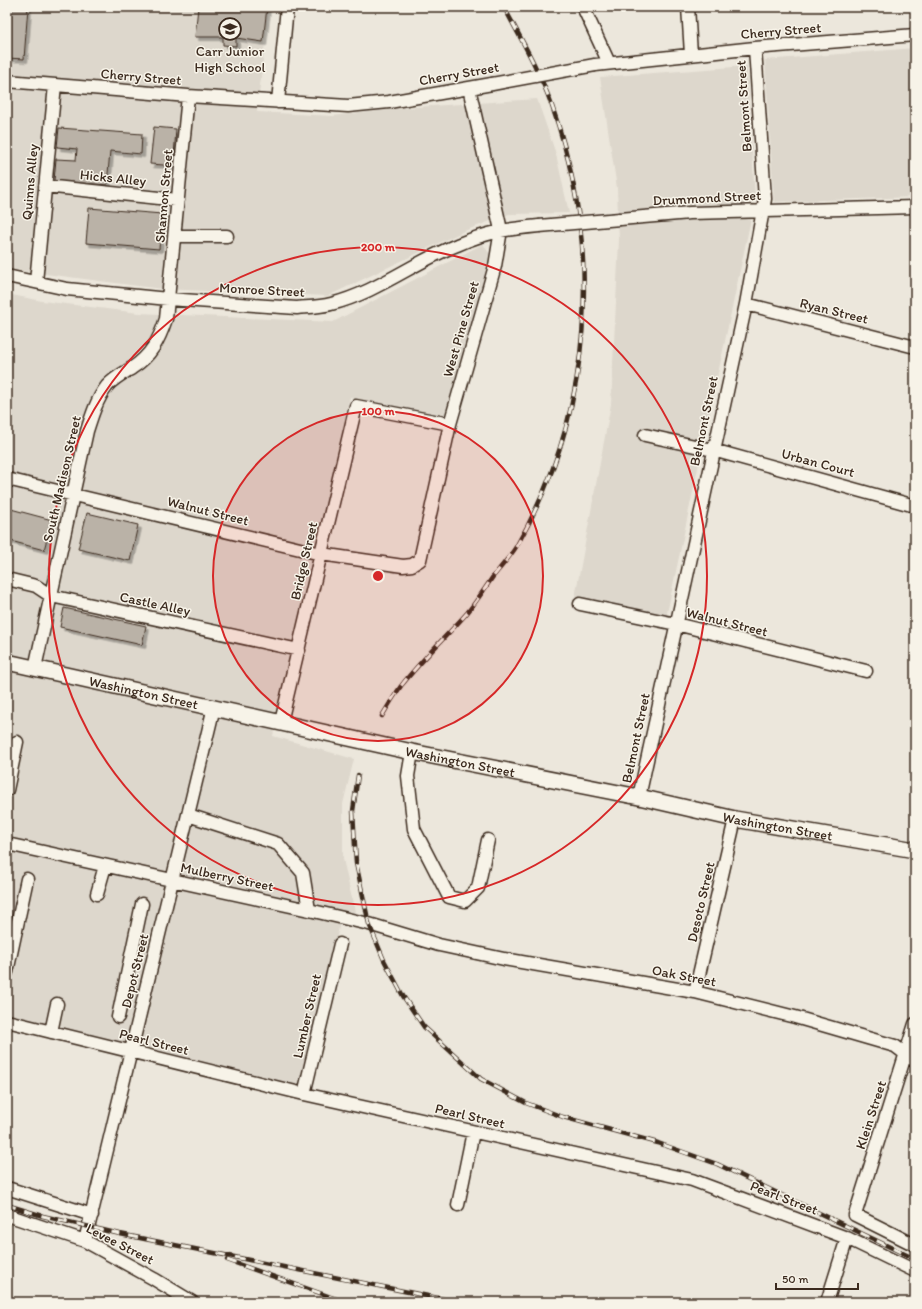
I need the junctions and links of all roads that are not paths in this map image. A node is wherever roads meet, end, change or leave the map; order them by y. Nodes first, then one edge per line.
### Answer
1 (287, 7) edge
2 (583, 7) edge
3 (688, 7) edge
4 (915, 35) edge
5 (755, 48) junction
6 (692, 54) junction
7 (609, 63) junction
8 (7, 81) edge
9 (55, 85) junction
10 (469, 88) junction
11 (188, 96) junction
12 (278, 102) junction
13 (45, 186) junction
14 (178, 200) junction
15 (915, 207) edge
16 (763, 210) junction
17 (501, 230) junction
18 (175, 236) junction
19 (228, 236) dead end
20 (7, 276) edge
21 (36, 282) junction
22 (168, 300) junction
23 (746, 304) junction
24 (915, 347) edge
25 (450, 424) junction
26 (645, 435) dead end
27 (713, 450) junction
28 (7, 479) edge
29 (73, 494) junction
30 (915, 506) edge
31 (321, 554) junction
32 (403, 566) joint
33 (7, 579) edge
34 (51, 596) junction
35 (580, 604) dead end
36 (676, 624) junction
37 (299, 650) junction
38 (7, 662) edge
39 (35, 668) junction
40 (866, 671) dead end
41 (214, 707) junction
42 (281, 722) junction
43 (17, 742) dead end
44 (412, 752) junction
45 (7, 790) edge
46 (639, 797) junction
47 (188, 815) junction
48 (735, 819) junction
49 (488, 840) dead end
50 (7, 844) edge
51 (915, 850) edge
52 (105, 866) junction
53 (27, 879) dead end
54 (172, 881) junction
55 (97, 894) dead end
56 (142, 904) dead end
57 (309, 910) junction
58 (340, 944) dead end
59 (439, 945) joint
60 (7, 972) edge
61 (695, 992) junction
62 (57, 1004) dead end
63 (118, 1018) dead end
64 (7, 1021) edge
65 (915, 1024) edge
66 (51, 1032) junction
67 (131, 1052) junction
68 (911, 1057) edge
69 (304, 1094) junction
70 (473, 1132) junction
71 (7, 1188) edge
72 (458, 1205) dead end
73 (7, 1215) edge
74 (92, 1215) junction
75 (848, 1238) junction
76 (85, 1241) junction
77 (915, 1245) edge
78 (915, 1271) edge
79 (192, 1302) edge
80 (827, 1302) edge

1 - 12 street
2 - 7 street
3 - 6 street
4 - 5 street, Cherry Street
5 - 6 street, Cherry Street
5 - 16 street, Belmont Street
6 - 7 street, Cherry Street
7 - 10 street, Cherry Street, bridge
8 - 9 street, Cherry Street
9 - 11 street, Cherry Street
9 - 13 street, Quinns Alley
10 - 12 street, Cherry Street
10 - 17 street, West Pine Street
11 - 12 street, Cherry Street
11 - 14 street, Shannon Street
13 - 14 street, Hicks Alley
13 - 21 street, Quinns Alley
14 - 18 street, Shannon Street
15 - 16 street, Drummond Street
16 - 17 street, Drummond Street, bridge
16 - 23 street, Belmont Street
17 - 22 street, Monroe Street
17 - 25 street, West Pine Street
18 - 19 street
18 - 22 street, Shannon Street
20 - 21 street, Monroe Street
21 - 22 street, Monroe Street
22 - 29 street, South Madison Street
23 - 24 street, Ryan Street
23 - 27 street, Belmont Street
25 - 31 street, Bridge Street
25 - 32 street, West Pine Street
26 - 27 street, Urban Court
27 - 30 street, Urban Court
27 - 36 street, Belmont Street
28 - 29 street, Walnut Street
29 - 31 street, Walnut Street
29 - 34 street, South Madison Street
31 - 32 street, Walnut Street
31 - 37 street, Bridge Street
33 - 34 street, Castle Alley
34 - 37 street, Castle Alley
34 - 39 street, South Madison Street
35 - 36 street, Walnut Street
36 - 40 street, Walnut Street
36 - 46 street, Belmont Street
37 - 42 street, Bridge Street
38 - 39 main road, Washington Street
39 - 41 main road, Washington Street
41 - 42 main road, Washington Street
41 - 47 street, Depot Street
42 - 44 main road, Washington Street
43 - 45 street
44 - 46 main road, Washington Street
44 - 49 street
46 - 48 main road, Washington Street
47 - 54 street, Depot Street
47 - 57 street
48 - 51 main road, Washington Street
48 - 61 street, Desoto Street
50 - 52 street, Mulberry Street
52 - 54 street, Mulberry Street
52 - 55 street
53 - 60 street
54 - 57 street, Mulberry Street
54 - 67 street, Depot Street
56 - 63 street
57 - 59 street, Mulberry Street
58 - 69 street, Lumber Street
59 - 61 street, Oak Street
61 - 68 street, Oak Street
62 - 66 street
64 - 66 street, Pearl Street
65 - 68 street, Klein Street
66 - 67 street, Pearl Street
67 - 69 street, Pearl Street
67 - 74 street, Depot Street
68 - 77 street, Klein Street
69 - 70 street, Pearl Street
70 - 72 street
70 - 75 street, Pearl Street
71 - 74 street, Levee Street
73 - 76 street, Levee Street
74 - 76 street, Depot Street
75 - 78 street, Pearl Street
75 - 80 street
76 - 79 street, Levee Street

